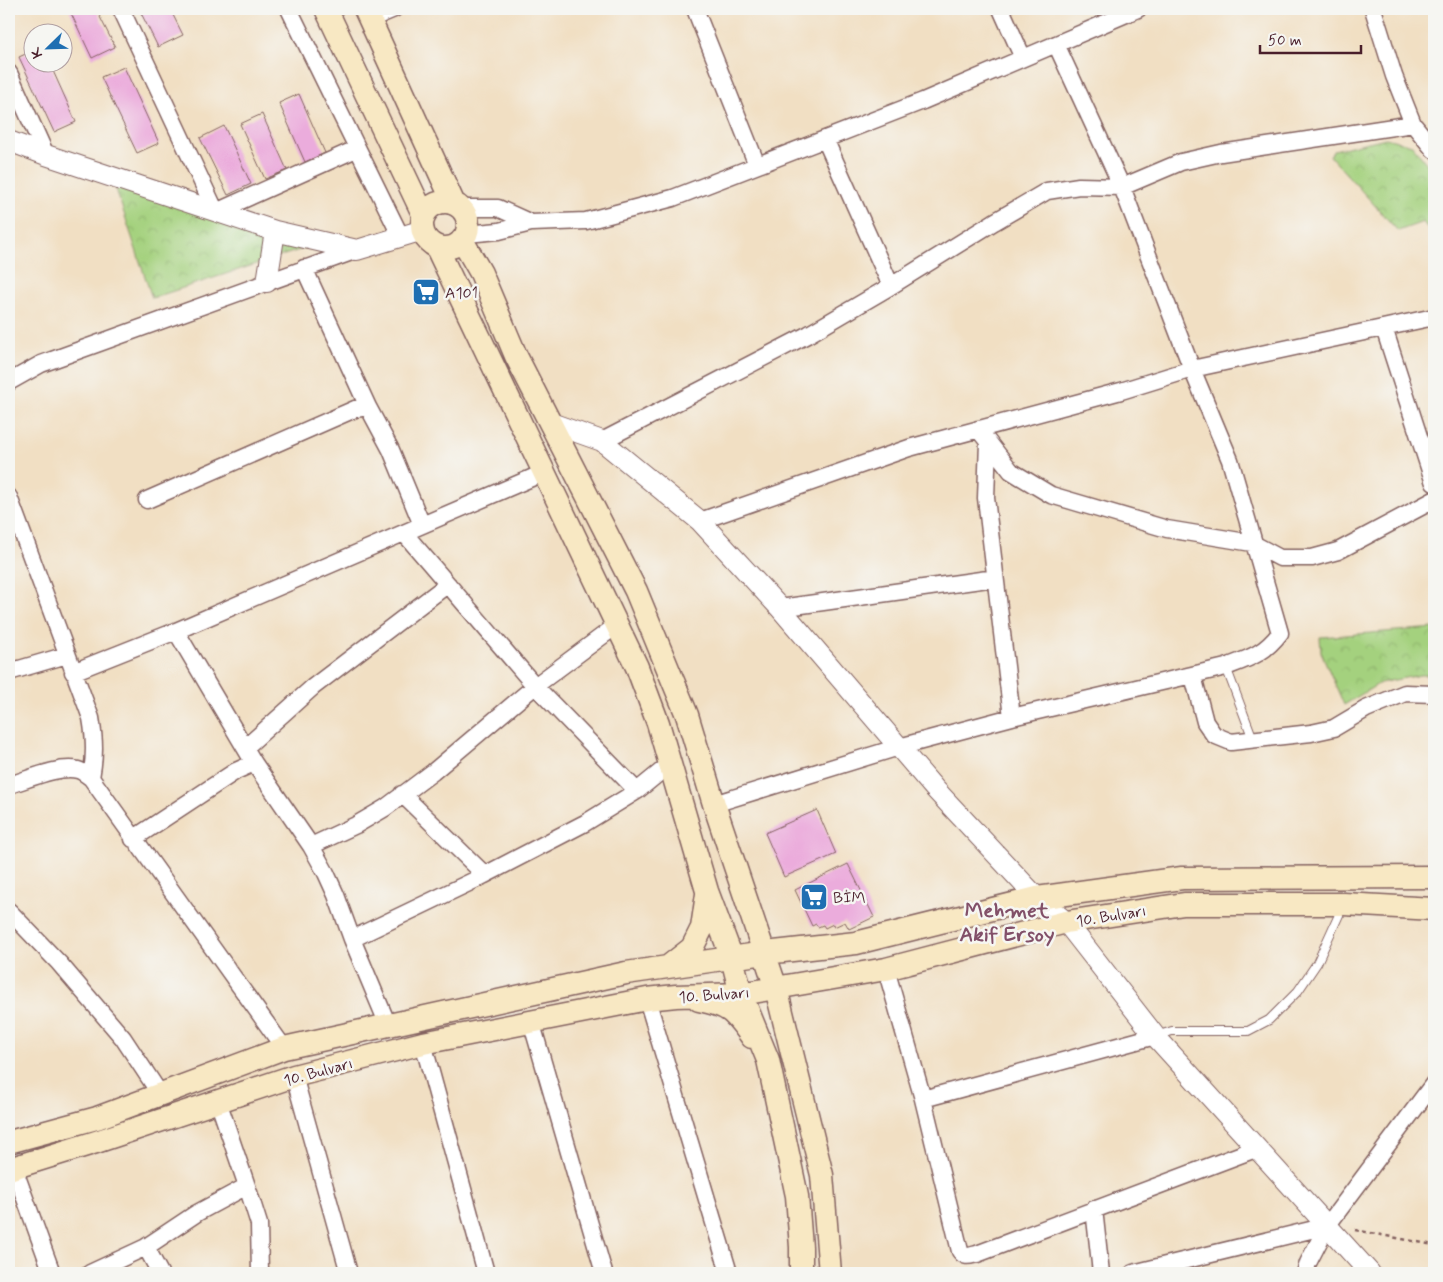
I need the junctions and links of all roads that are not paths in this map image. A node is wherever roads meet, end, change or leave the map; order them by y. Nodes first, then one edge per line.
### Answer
1 (121, 9) edge
2 (289, 9) edge
3 (326, 9) edge
4 (394, 9) edge
5 (695, 9) edge
6 (1001, 9) edge
7 (1138, 9) edge
8 (1374, 9) edge
9 (368, 14) edge
10 (1056, 44) junction
11 (1023, 58) junction
12 (9, 73) edge
13 (1412, 124) junction
14 (824, 139) junction
15 (9, 141) edge
16 (356, 148) junction
17 (1434, 150) edge
18 (46, 155) junction
19 (757, 165) junction
20 (1122, 187) junction
21 (457, 206) junction
22 (216, 212) junction
23 (531, 222) junction
24 (427, 230) junction
25 (275, 231) junction
26 (401, 237) junction
27 (464, 237) junction
28 (357, 250) junction
29 (304, 268) junction
30 (267, 282) junction
31 (892, 286) junction
32 (1434, 317) edge
33 (1384, 328) junction
34 (1192, 369) junction
35 (9, 382) edge
36 (368, 407) junction
37 (550, 423) junction
38 (983, 436) junction
39 (602, 441) junction
40 (543, 472) junction
41 (1434, 483) edge
42 (9, 497) edge
43 (147, 500) dead end
44 (1434, 500) edge
45 (700, 521) junction
46 (422, 525) junction
47 (404, 532) junction
48 (1254, 544) junction
49 (995, 578) junction
50 (448, 584) junction
51 (780, 608) junction
52 (617, 626) junction
53 (176, 631) junction
54 (67, 655) junction
55 (1226, 667) junction
56 (9, 672) edge
57 (73, 672) junction
58 (1193, 676) junction
59 (535, 686) junction
60 (1434, 694) edge
61 (1012, 717) junction
62 (1252, 739) junction
63 (246, 747) junction
64 (899, 747) junction
65 (254, 763) junction
66 (670, 764) junction
67 (91, 778) junction
68 (9, 785) edge
69 (637, 791) junction
70 (402, 794) junction
71 (714, 804) junction
72 (133, 839) junction
73 (311, 846) junction
74 (484, 875) junction
75 (1434, 877) edge
76 (707, 891) junction
77 (1037, 898) junction
78 (1344, 904) junction
79 (1434, 908) edge
80 (9, 911) edge
81 (1066, 922) junction
82 (352, 939) junction
83 (765, 953) junction
84 (732, 958) junction
85 (667, 967) junction
86 (886, 969) junction
87 (776, 988) junction
88 (742, 994) junction
89 (676, 996) junction
90 (647, 999) junction
91 (531, 1022) junction
92 (388, 1025) junction
93 (1155, 1036) junction
94 (423, 1044) junction
95 (284, 1048) junction
96 (768, 1060) junction
97 (294, 1076) junction
98 (1434, 1083) edge
99 (160, 1094) junction
100 (923, 1099) junction
101 (218, 1101) junction
102 (11, 1137) edge
103 (1258, 1148) junction
104 (11, 1169) edge
105 (248, 1186) junction
106 (1094, 1209) junction
107 (1328, 1226) junction
108 (146, 1247) junction
109 (52, 1273) edge
110 (90, 1273) edge
111 (160, 1273) edge
112 (260, 1273) edge
113 (349, 1273) edge
114 (486, 1273) edge
115 (604, 1273) edge
116 (729, 1273) edge
117 (801, 1273) edge
118 (830, 1273) edge
119 (1101, 1273) edge
120 (1133, 1273) edge
121 (1305, 1273) edge
122 (1370, 1273) edge

1 - 22 street
2 - 16 street
3 - 24 main road
4 - 9 street
5 - 19 street
6 - 11 street
7 - 10 street
8 - 13 street
9 - 21 main road
10 - 11 street
10 - 20 street
11 - 14 street
12 - 18 street
13 - 17 street
13 - 20 street
14 - 19 street
14 - 31 street
15 - 18 street
16 - 22 street
16 - 26 street
18 - 22 street
19 - 23 street
20 - 31 street
20 - 34 street
21 - 23 street
21 - 24 main road
21 - 27 main road
22 - 25 street
23 - 27 street
24 - 26 street
24 - 27 main road
24 - 40 main road
25 - 28 street
25 - 30 street
26 - 28 street
27 - 37 main road
28 - 29 street
29 - 30 street
29 - 36 street
30 - 35 street
31 - 39 street
32 - 33 street
33 - 34 street
33 - 41 street
34 - 38 street
34 - 48 street
36 - 43 street
36 - 46 street
37 - 39 street
37 - 71 main road
38 - 45 street
38 - 48 street
38 - 49 street
39 - 45 street
40 - 46 street
40 - 52 main road
42 - 54 street
44 - 48 street
45 - 51 street
46 - 47 street
47 - 50 street
47 - 53 street
48 - 55 street
49 - 51 street
49 - 61 street
50 - 59 street
50 - 63 street
51 - 64 street
52 - 59 street
52 - 66 main road
53 - 57 street
53 - 63 street
54 - 56 street
54 - 57 street
55 - 58 street
55 - 62 lane
57 - 67 street
58 - 61 street
58 - 62 street
59 - 69 street
59 - 70 street
60 - 62 street
61 - 64 street
63 - 65 street
64 - 71 street
64 - 77 street
65 - 72 street
65 - 73 street
66 - 69 street
66 - 76 main road
67 - 68 street
67 - 72 street
69 - 74 street
70 - 73 street
70 - 74 street
71 - 83 main road
72 - 95 street
73 - 82 street
74 - 82 street
75 - 77 main road, 10. Bulvarı
76 - 84 main road
76 - 85 main road
77 - 81 street
77 - 83 main road, 10. Bulvarı
78 - 79 main road, 10. Bulvarı
78 - 81 main road, 10. Bulvarı
78 - 93 lane
80 - 99 street
81 - 86 main road, 10. Bulvarı
81 - 93 street
82 - 92 street
83 - 84 main road, 10. Bulvarı
83 - 87 main road
84 - 85 main road, 10. Bulvarı
84 - 88 main road
85 - 92 main road, 10. Bulvarı
86 - 87 main road, 10. Bulvarı
86 - 100 street
87 - 88 main road, 10. Bulvarı
87 - 118 main road
88 - 89 main road, 10. Bulvarı
88 - 96 main road
89 - 90 main road, 10. Bulvarı
89 - 96 main road
90 - 91 main road, 10. Bulvarı
90 - 116 street
91 - 94 main road, 10. Bulvarı
91 - 115 street
92 - 95 main road, 10. Bulvarı
93 - 100 street
93 - 103 street
94 - 97 main road, 10. Bulvarı
94 - 114 street
95 - 99 main road, 10. Bulvarı
96 - 117 main road
97 - 101 main road, 10. Bulvarı
97 - 113 street
98 - 107 street
99 - 102 main road, 10. Bulvarı
100 - 106 street
101 - 104 main road, 10. Bulvarı
101 - 105 street
103 - 106 street
103 - 107 street
104 - 109 street
105 - 108 street
105 - 112 street
106 - 119 street
107 - 120 street
107 - 121 street
107 - 122 street
108 - 110 street
108 - 111 street

